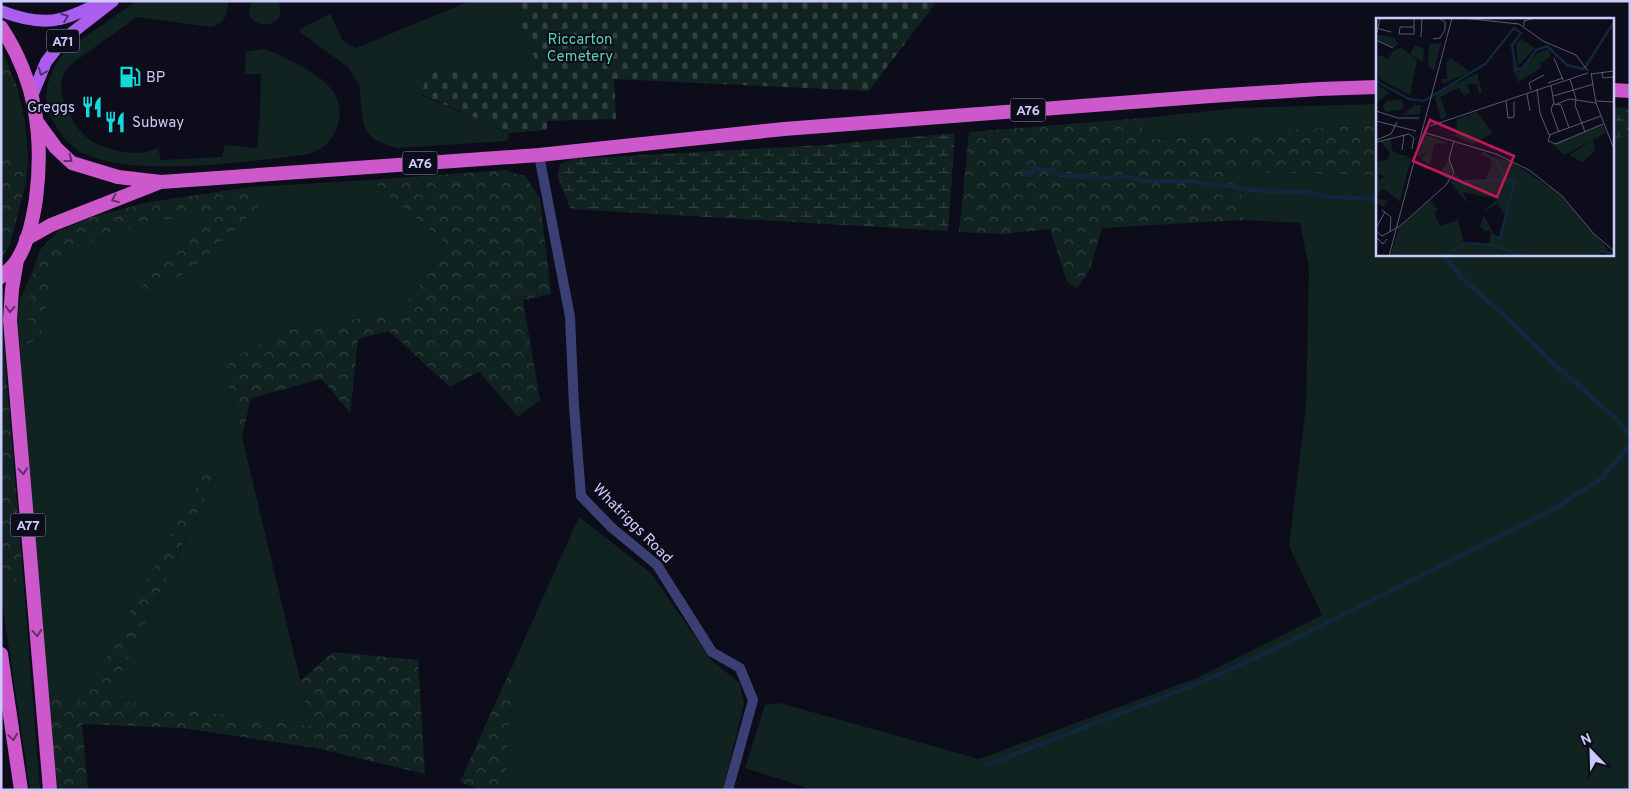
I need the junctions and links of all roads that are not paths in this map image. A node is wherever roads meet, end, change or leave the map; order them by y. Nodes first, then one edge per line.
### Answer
1 (104, 1) edge
2 (113, 1) edge
3 (1, 10) edge
4 (1, 27) edge
5 (1376, 88) edge
6 (1614, 90) edge
7 (1630, 91) edge
8 (32, 96) junction
9 (37, 122) junction
10 (539, 155) junction
11 (161, 182) junction
12 (26, 239) junction
13 (17, 260) junction
14 (1, 278) edge
15 (1, 654) edge
16 (21, 790) edge
17 (50, 790) edge
18 (728, 790) edge

3 -> 1 main road, A71
2 -> 8 main road, A71
4 - 8 highway, A76
5 - 10 highway, A76
6 - 7 highway
8 - 9 highway, A76
9 -> 11 highway, A76
9 - 12 highway, A76
10 - 11 highway, A76
10 - 18 street, Whatriggs Road
11 -> 12 highway, A76
12 - 13 highway, A76
13 - 14 highway, A76
13 -> 17 highway, A77
15 -> 16 highway

